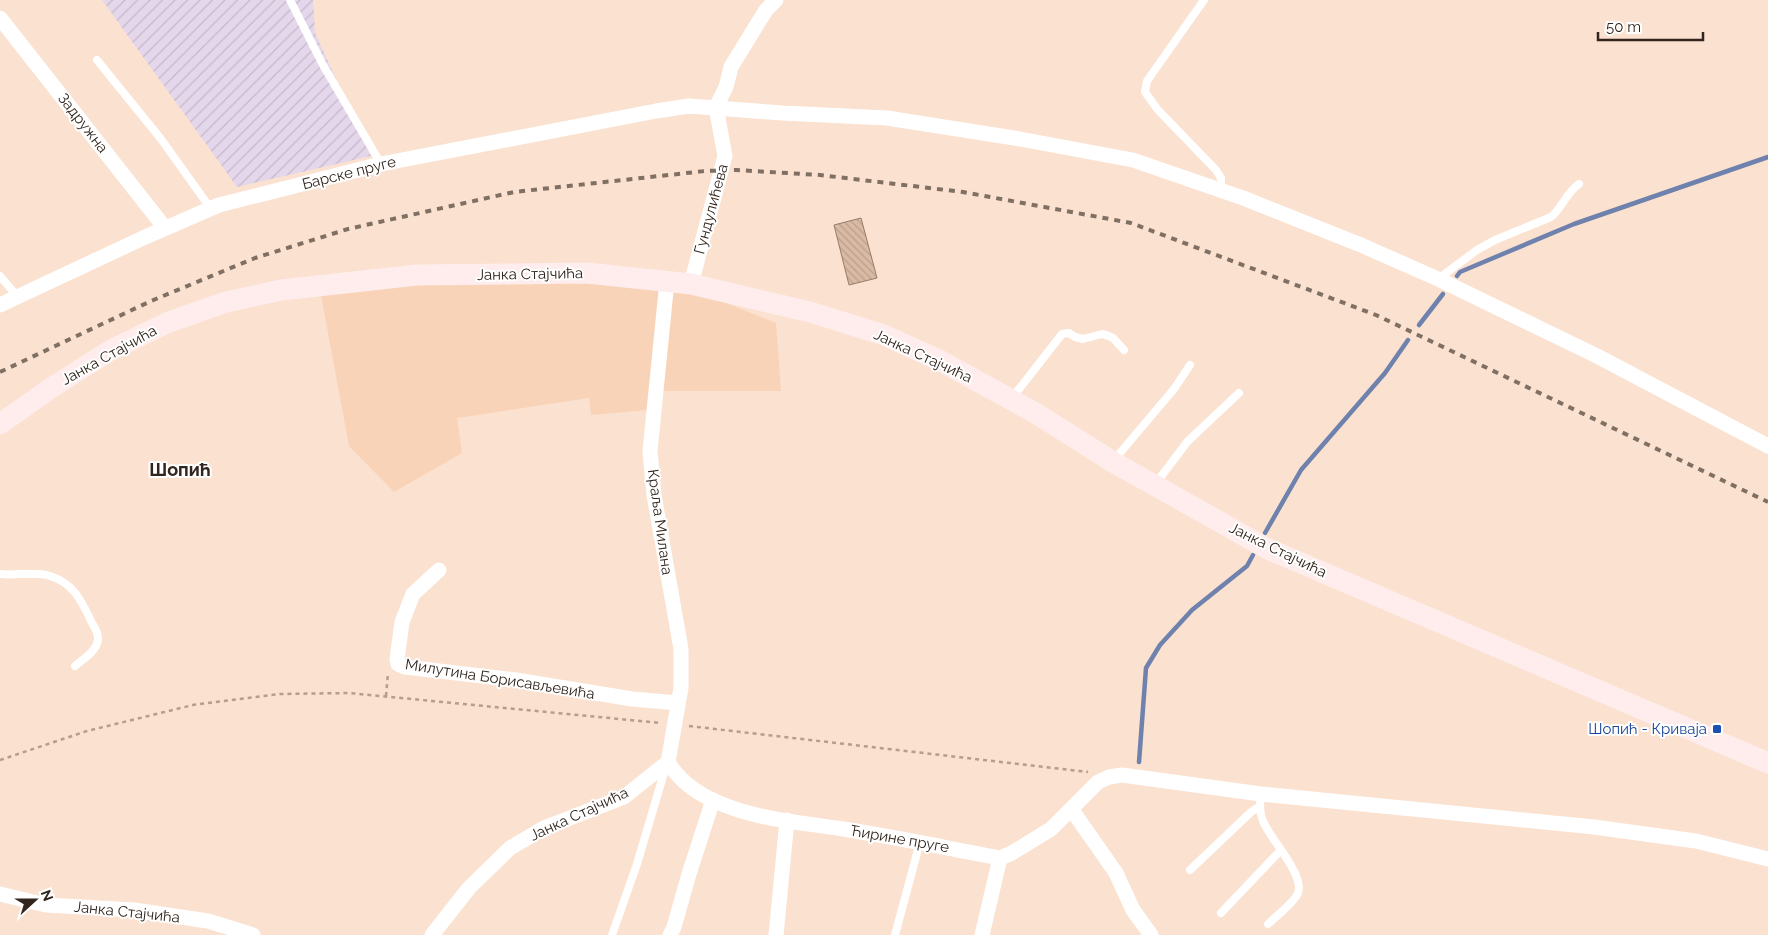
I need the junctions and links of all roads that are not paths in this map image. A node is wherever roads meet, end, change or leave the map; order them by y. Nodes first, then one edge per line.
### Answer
1 (290, 0) edge
2 (776, 0) edge
3 (1204, 0) edge
4 (0, 18) edge
5 (97, 60) dead end
6 (716, 107) junction
7 (381, 164) junction
8 (1579, 184) dead end
9 (1221, 190) junction
10 (211, 209) junction
11 (165, 228) junction
12 (0, 276) edge
13 (1438, 279) junction
14 (667, 281) junction
15 (691, 284) junction
16 (18, 297) junction
17 (0, 305) edge
18 (1124, 350) dead end
19 (1190, 365) dead end
20 (1239, 393) dead end
21 (1011, 400) junction
22 (0, 424) edge
23 (1768, 446) edge
24 (1113, 462) junction
25 (1155, 485) junction
26 (439, 570) dead end
27 (0, 574) edge
28 (75, 666) dead end
29 (678, 703) junction
30 (668, 762) junction
31 (1768, 763) edge
32 (714, 800) junction
33 (1260, 800) junction
34 (1072, 810) junction
35 (787, 820) junction
36 (920, 842) junction
37 (1280, 851) junction
38 (1000, 858) junction
39 (1768, 859) edge
40 (1190, 870) dead end
41 (0, 894) edge
42 (1221, 913) dead end
43 (1268, 924) dead end
44 (253, 935) edge
45 (432, 935) edge
46 (612, 935) edge
47 (670, 935) edge
48 (776, 935) edge
49 (895, 935) edge
50 (982, 935) edge
51 (1151, 935) edge

1 - 7 lane
2 - 6 street
3 - 9 lane
4 - 11 street, Задружна
5 - 10 lane
6 - 7 street, Барске пруге
6 - 9 street, Барске пруге
6 - 15 street, Гундулићева
7 - 10 street, Барске пруге
8 - 13 lane
9 - 13 street, Барске пруге
10 - 11 street, Барске пруге
11 - 16 street, Барске пруге
12 - 16 lane
13 - 23 street, Барске пруге
14 - 15 street, Јанка Стајчића
14 - 22 street, Јанка Стајчића
14 - 29 street, Краља Милана
15 - 21 street, Јанка Стајчића
16 - 17 street, Барске пруге
18 - 21 lane
19 - 24 lane
20 - 25 lane
21 - 24 street, Јанка Стајчића
24 - 25 street, Јанка Стајчића
25 - 31 street, Јанка Стајчића
26 - 29 street, Милутина Борисављевића
27 - 28 lane
29 - 30 street, Краља Милана
30 - 32 street, Ћирине пруге
30 - 45 street, Јанка Стајчића
30 - 46 lane
32 - 35 street, Ћирине пруге
32 - 47 street
33 - 34 street
33 - 37 lane
33 - 39 street
33 - 40 lane
34 - 38 street
34 - 51 street
35 - 36 street, Ћирине пруге
35 - 48 street
36 - 38 street, Ћирине пруге
36 - 49 lane
37 - 42 lane
37 - 43 lane
38 - 50 street
41 - 44 street, Јанка Стајчића

